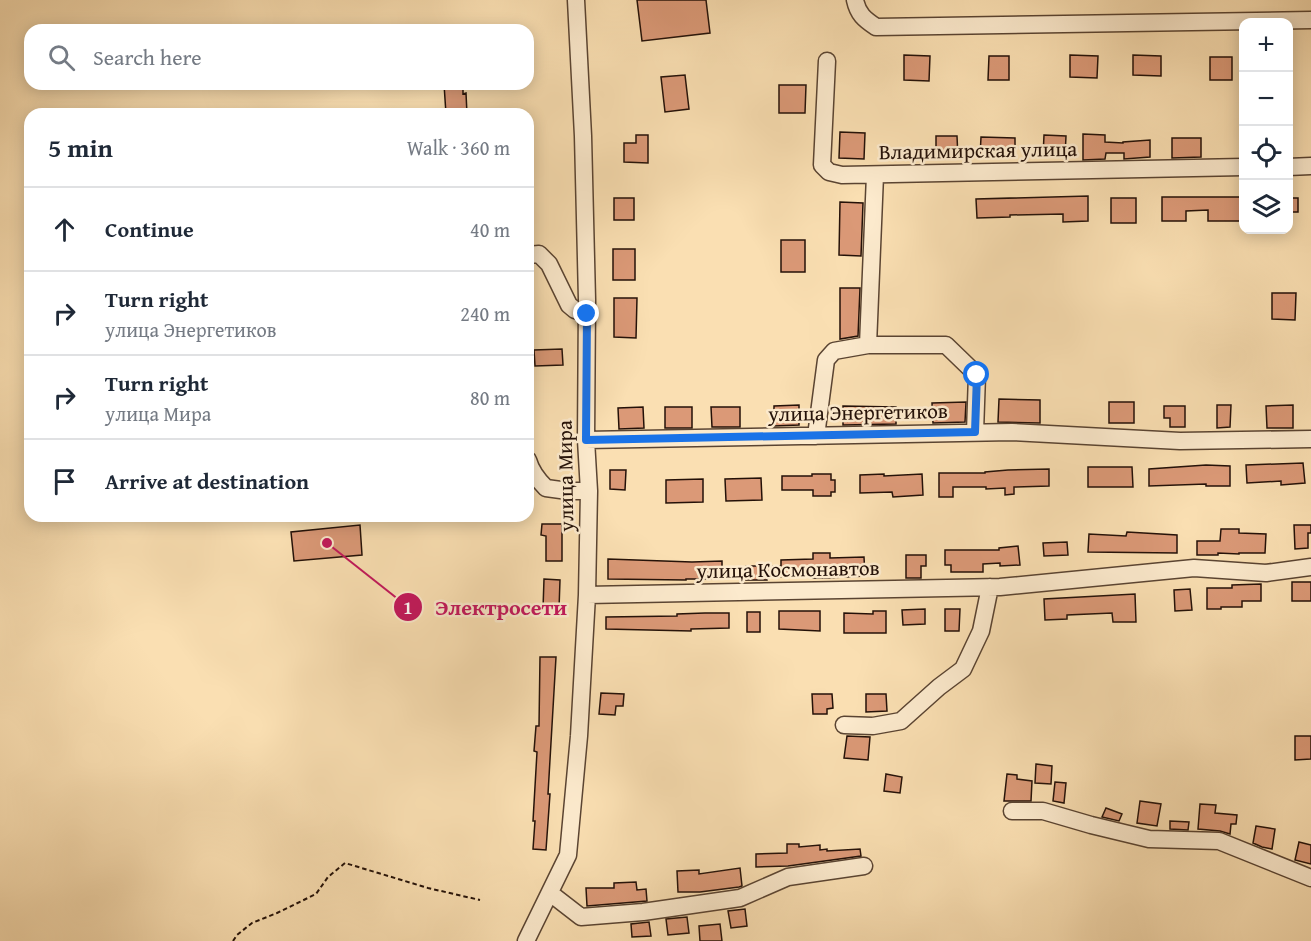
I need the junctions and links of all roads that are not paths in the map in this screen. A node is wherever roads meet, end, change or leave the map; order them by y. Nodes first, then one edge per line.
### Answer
1 (576, 0) edge
2 (855, 0) edge
3 (1311, 20) edge
4 (827, 61) dead end
5 (1311, 166) edge
6 (1293, 167) edge
7 (1239, 168) edge
8 (875, 175) junction
9 (534, 255) edge
10 (587, 314) junction
11 (868, 345) junction
12 (975, 432) junction
13 (816, 436) junction
14 (1311, 438) edge
15 (586, 440) junction
16 (534, 473) edge
17 (589, 491) junction
18 (1311, 567) edge
19 (990, 587) junction
20 (587, 595) junction
21 (844, 725) dead end
22 (1012, 811) dead end
23 (864, 866) dead end
24 (1311, 878) edge
25 (550, 893) junction
26 (526, 941) edge

1 - 10 street, улица Мира
2 - 3 street
4 - 8 street, Владимирская улица
5 - 6 street
7 - 8 street, Владимирская улица
8 - 11 street
9 - 10 street
10 - 15 street, улица Мира
11 - 12 street
11 - 13 street
12 - 13 street, улица Энергетиков
12 - 14 street, улица Энергетиков
13 - 15 street, улица Энергетиков
15 - 17 street, улица Мира
16 - 17 street
17 - 20 street, улица Мира
18 - 19 street, улица Космонавтов
19 - 20 street, улица Космонавтов
19 - 21 street
20 - 25 street, улица Мира
22 - 24 street
23 - 25 street
25 - 26 street, улица Мира

